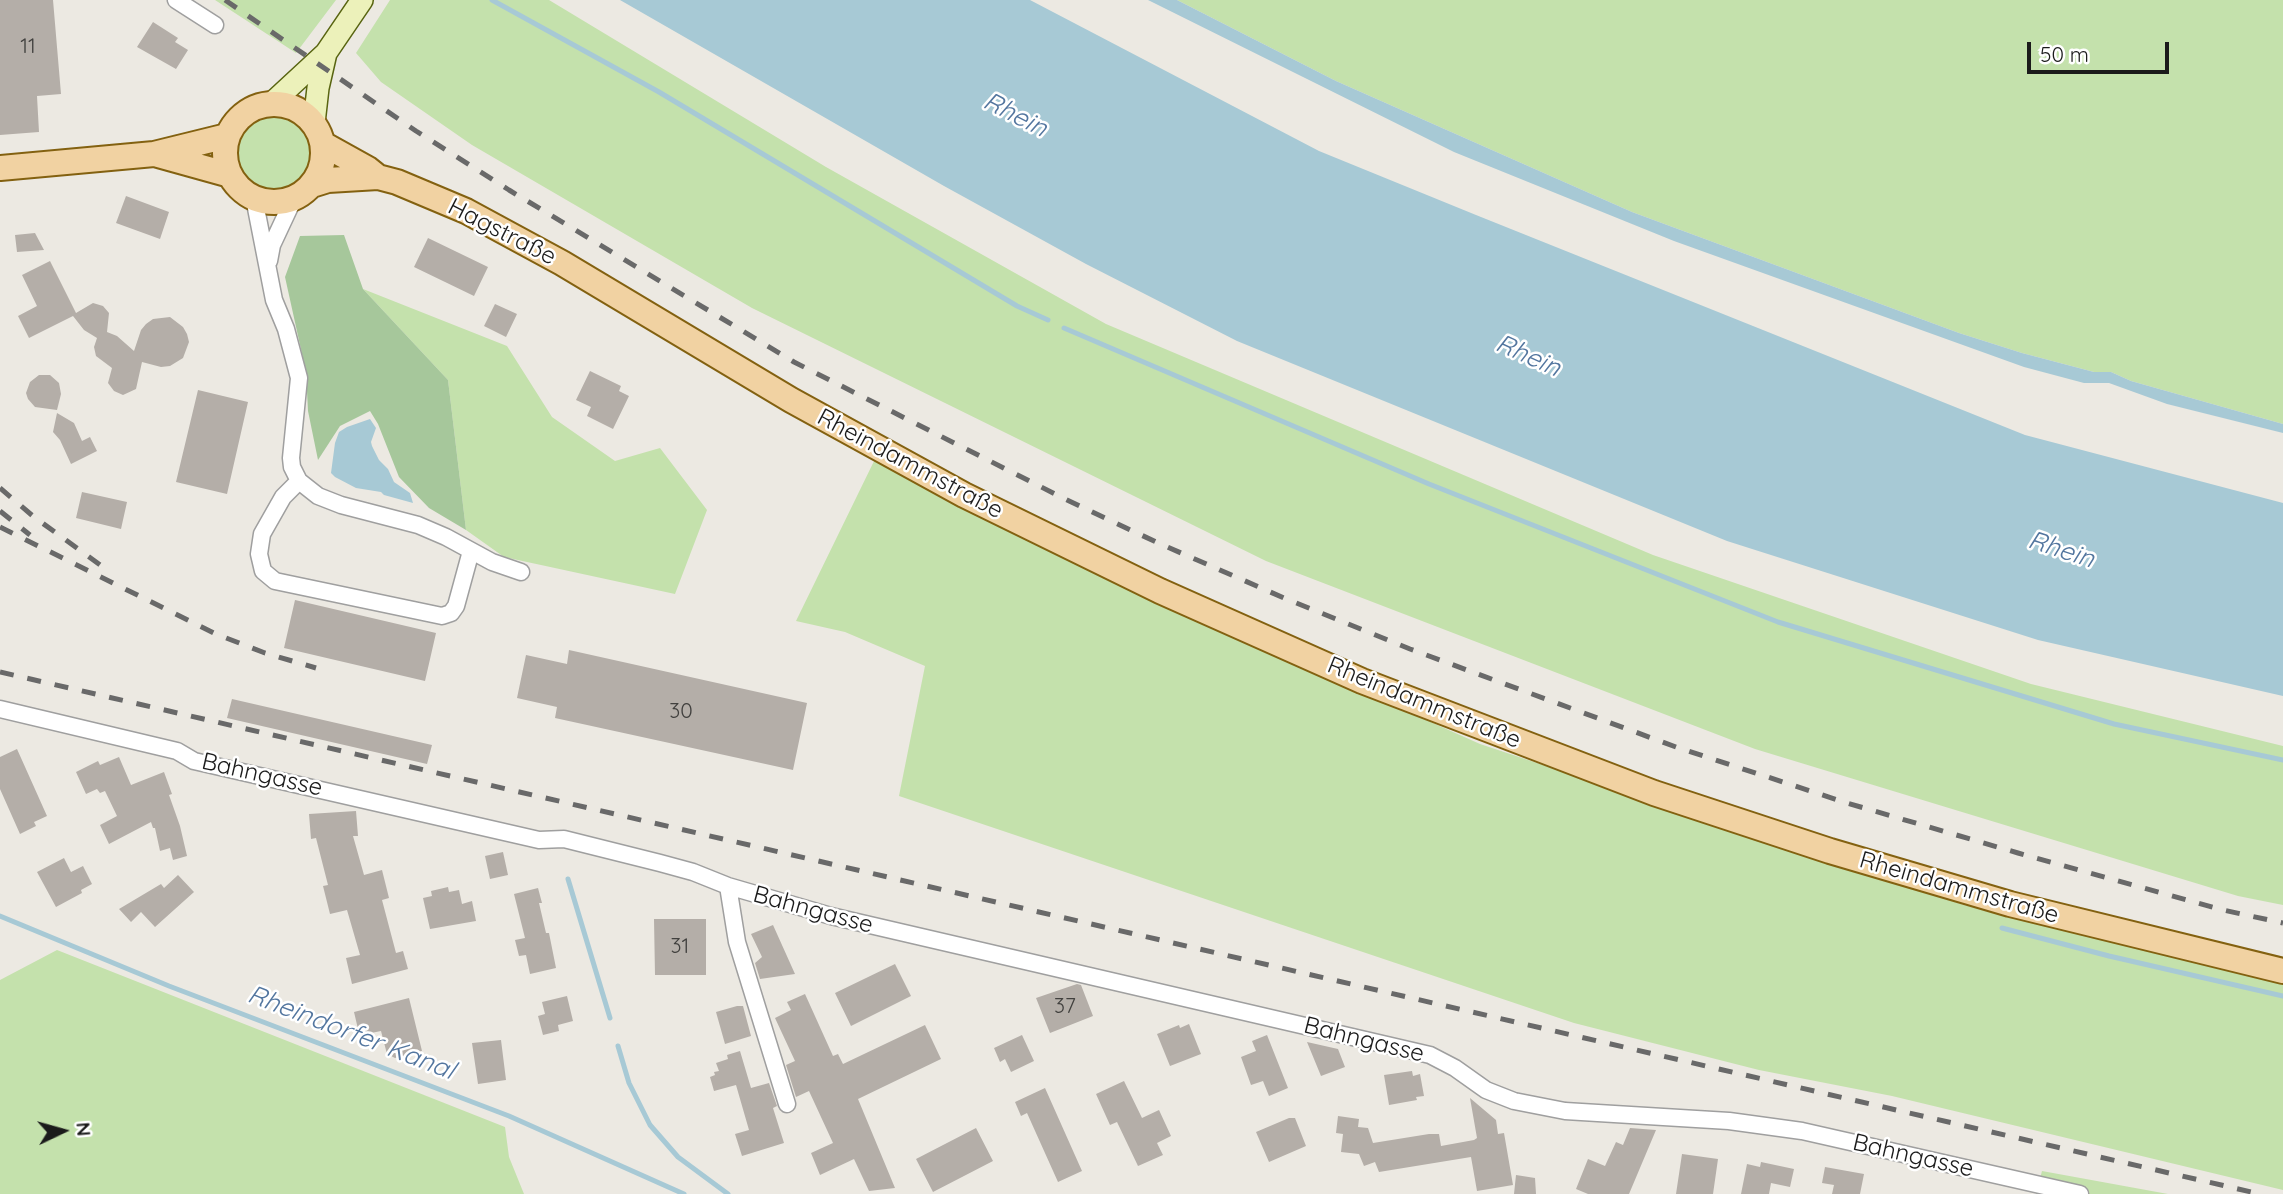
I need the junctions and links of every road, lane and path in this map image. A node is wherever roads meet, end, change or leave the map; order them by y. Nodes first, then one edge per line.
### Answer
1 (176, 0) edge
2 (362, 0) edge
3 (215, 25) dead end
4 (326, 53) junction
5 (272, 103) junction
6 (318, 134) junction
7 (228, 136) junction
8 (154, 154) junction
9 (0, 168) edge
10 (230, 175) junction
11 (378, 177) junction
12 (303, 192) junction
13 (254, 198) junction
14 (267, 267) junction
15 (620, 298) joint
16 (299, 481) junction
17 (471, 551) junction
18 (521, 572) dead end
19 (0, 709) edge
20 (728, 886) junction
21 (2283, 971) edge
22 (787, 1104) dead end
23 (2080, 1194) edge

1 - 3 street
2 - 4 main road
4 - 5 main road
4 - 6 main road
5 - 6 main road, Hagstraße
5 - 7 main road
6 - 11 main road, Hagstraße
6 - 12 main road
7 - 8 main road
7 - 10 main road
8 - 9 main road
8 - 10 main road
10 - 13 main road
11 - 12 main road, Hagstraße
11 - 15 main road, Hagstraße
12 - 13 main road, Hagstraße
12 - 14 street
13 - 14 street
14 - 16 street
15 - 21 main road, Rheindammstraße
16 - 17 street
16 - 17 street
17 - 18 street
19 - 20 street, Bahngasse
20 - 22 street, Bahngasse
20 - 23 street, Bahngasse

